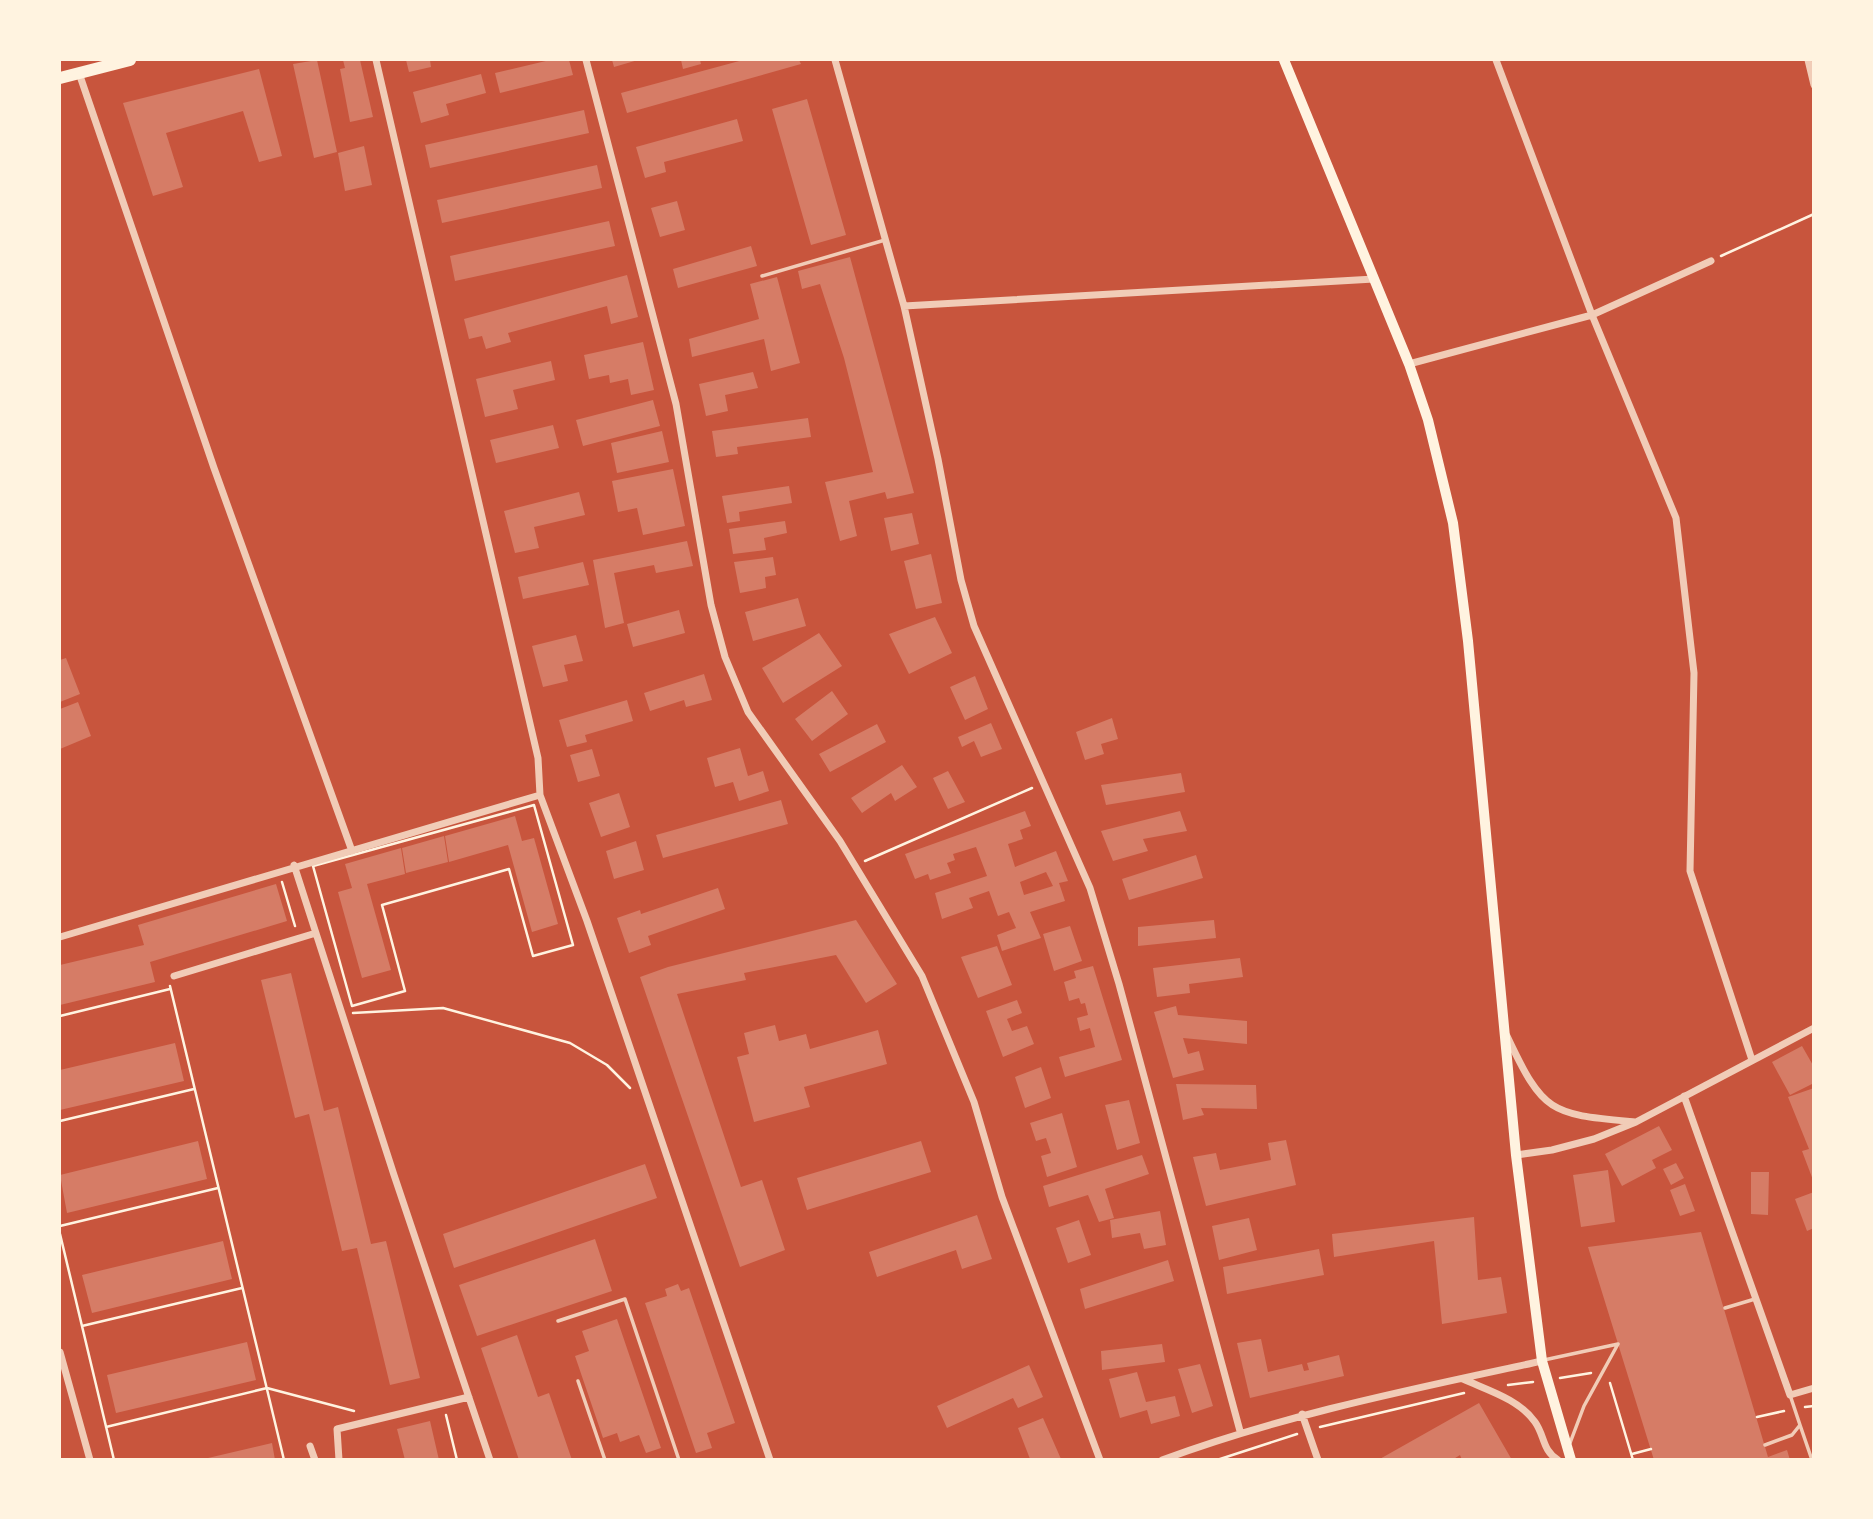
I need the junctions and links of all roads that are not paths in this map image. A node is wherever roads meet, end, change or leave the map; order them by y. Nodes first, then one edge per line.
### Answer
1 (130, 60) edge
2 (376, 60) edge
3 (586, 60) edge
4 (835, 60) edge
5 (1284, 60) edge
6 (1496, 60) edge
7 (1808, 60) edge
8 (79, 73) junction
9 (60, 78) edge
10 (1814, 85) edge
11 (887, 239) junction
12 (1712, 261) road end
13 (762, 276) dead end
14 (1374, 279) junction
15 (904, 306) junction
16 (1592, 315) junction
17 (1409, 364) junction
18 (540, 795) junction
19 (352, 851) junction
20 (295, 865) junction
21 (316, 933) junction
22 (60, 937) edge
23 (171, 977) road end
24 (1814, 1028) edge
25 (1504, 1030) junction
26 (1752, 1060) junction
27 (1684, 1097) junction
28 (1636, 1122) junction
29 (1516, 1155) junction
30 (1755, 1299) junction
31 (1725, 1308) dead end
32 (558, 1321) dead end
33 (60, 1352) edge
34 (1542, 1361) junction
35 (1462, 1378) junction
36 (578, 1381) dead end
37 (1814, 1388) edge
38 (1790, 1395) junction
39 (469, 1397) junction
40 (1302, 1414) junction
41 (1800, 1425) junction
42 (1240, 1431) junction
43 (1765, 1445) dead end
44 (310, 1446) dead end
45 (1570, 1454) edge
46 (90, 1460) edge
47 (315, 1460) edge
48 (339, 1460) edge
49 (490, 1460) edge
50 (605, 1460) edge
51 (679, 1460) edge
52 (770, 1460) edge
53 (1100, 1460) edge
54 (1162, 1460) edge
55 (1318, 1460) edge
56 (1558, 1460) edge
57 (1812, 1460) edge

1 - 8 main road
2 - 18 street
3 - 53 street
4 - 11 street
5 - 14 main road
6 - 16 street
7 - 10 street
8 - 9 main road
8 - 19 street
11 - 13 lane
11 - 15 street
12 - 16 street
14 - 15 street
14 - 17 main road
15 - 42 street
16 - 17 street
16 - 26 street
17 - 25 main road
18 - 19 street
18 - 52 street
19 - 20 street
20 - 21 street
20 - 22 street
21 - 23 street
21 - 39 street
24 - 26 street
25 - 28 street
25 - 29 main road
26 - 27 street
27 - 28 street
27 - 30 street
28 - 29 street
29 - 34 main road
30 - 31 lane
30 - 38 street
32 - 51 lane
33 - 46 street
34 - 35 street
34 - 45 main road
34 - 45 lane
35 - 40 street
35 - 56 street
36 - 50 lane
37 - 38 street
38 - 41 lane
39 - 48 street
39 - 49 street
40 - 42 street
40 - 55 street
41 - 43 lane
41 - 57 lane
42 - 54 street
44 - 47 street

